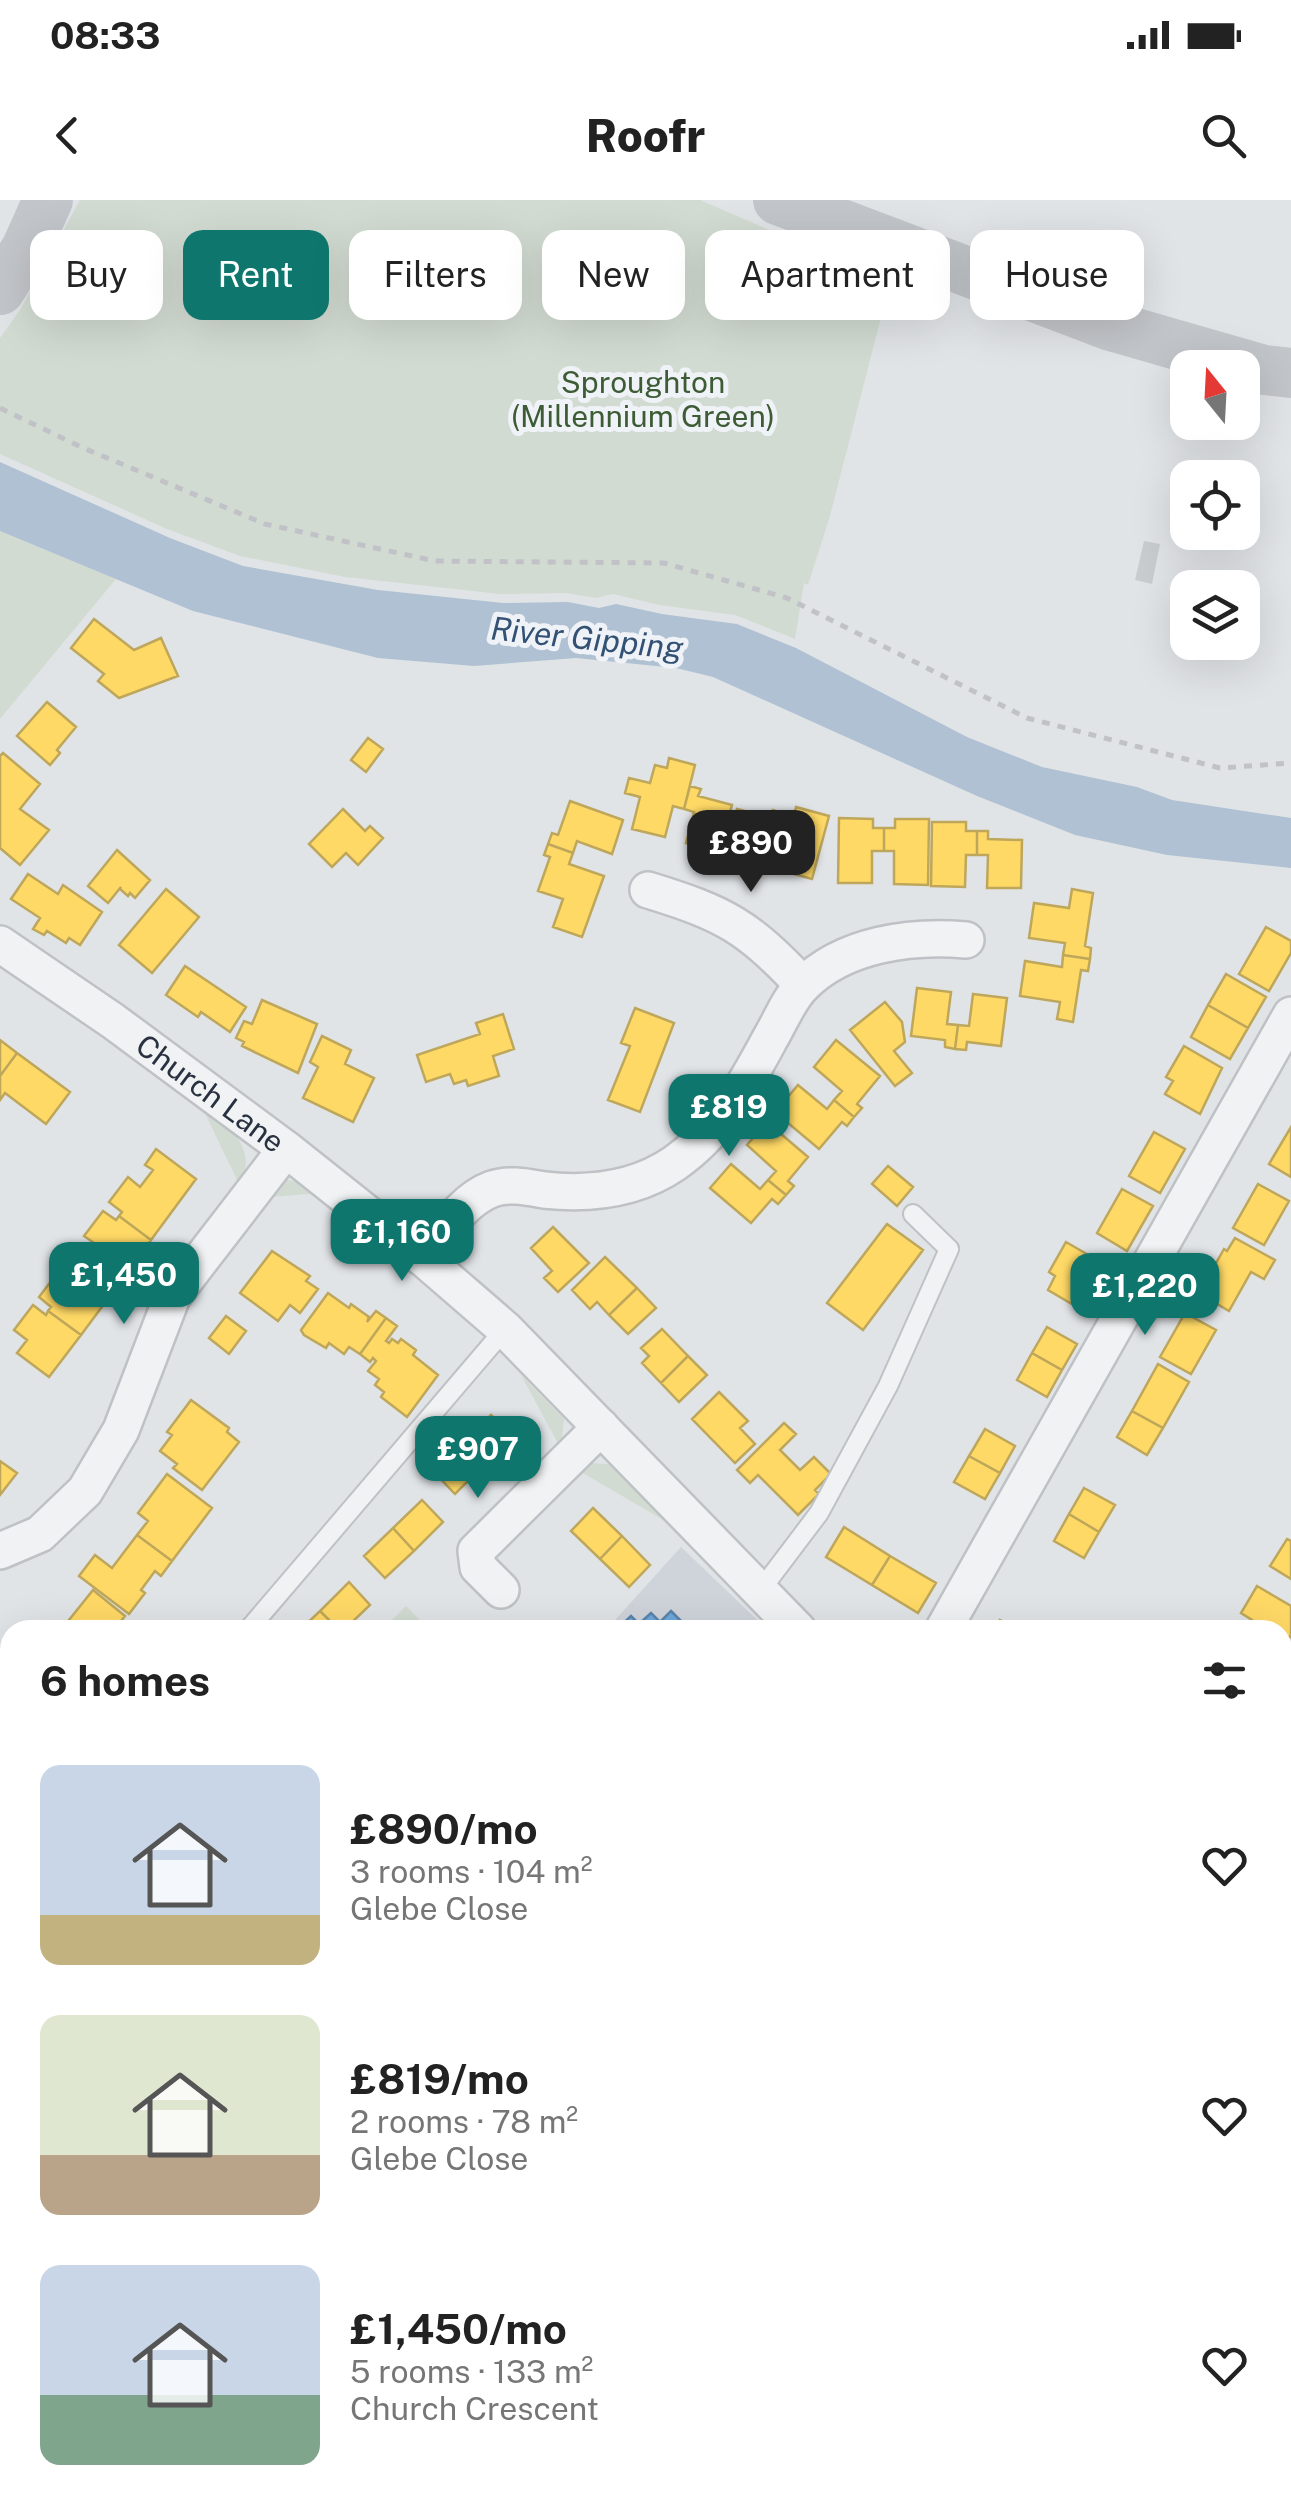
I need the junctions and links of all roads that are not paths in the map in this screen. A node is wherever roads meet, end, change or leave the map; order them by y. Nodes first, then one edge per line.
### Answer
1 (48, 200) edge
2 (778, 200) edge
3 (0, 290) edge
4 (1291, 373) edge
5 (648, 890) dead end
6 (966, 940) dead end
7 (0, 944) edge
8 (803, 985) junction
9 (1291, 1015) edge
10 (286, 1149) junction
11 (913, 1214) dead end
12 (423, 1258) junction
13 (504, 1329) junction
14 (601, 1427) junction
15 (0, 1550) edge
16 (501, 1590) dead end
17 (760, 1592) junction
18 (257, 1620) edge
19 (788, 1620) edge
20 (948, 1620) edge

1 - 3 street
2 - 4 street
5 - 8 street
6 - 8 street
7 - 10 street, Church Lane
8 - 12 street
9 - 20 street
10 - 12 street, Church Lane
10 - 15 street
11 - 17 lane
12 - 13 street, Church Lane
13 - 14 street, Church Lane
13 - 18 lane
14 - 16 street
14 - 17 street, Church Lane
17 - 19 street, Church Lane

